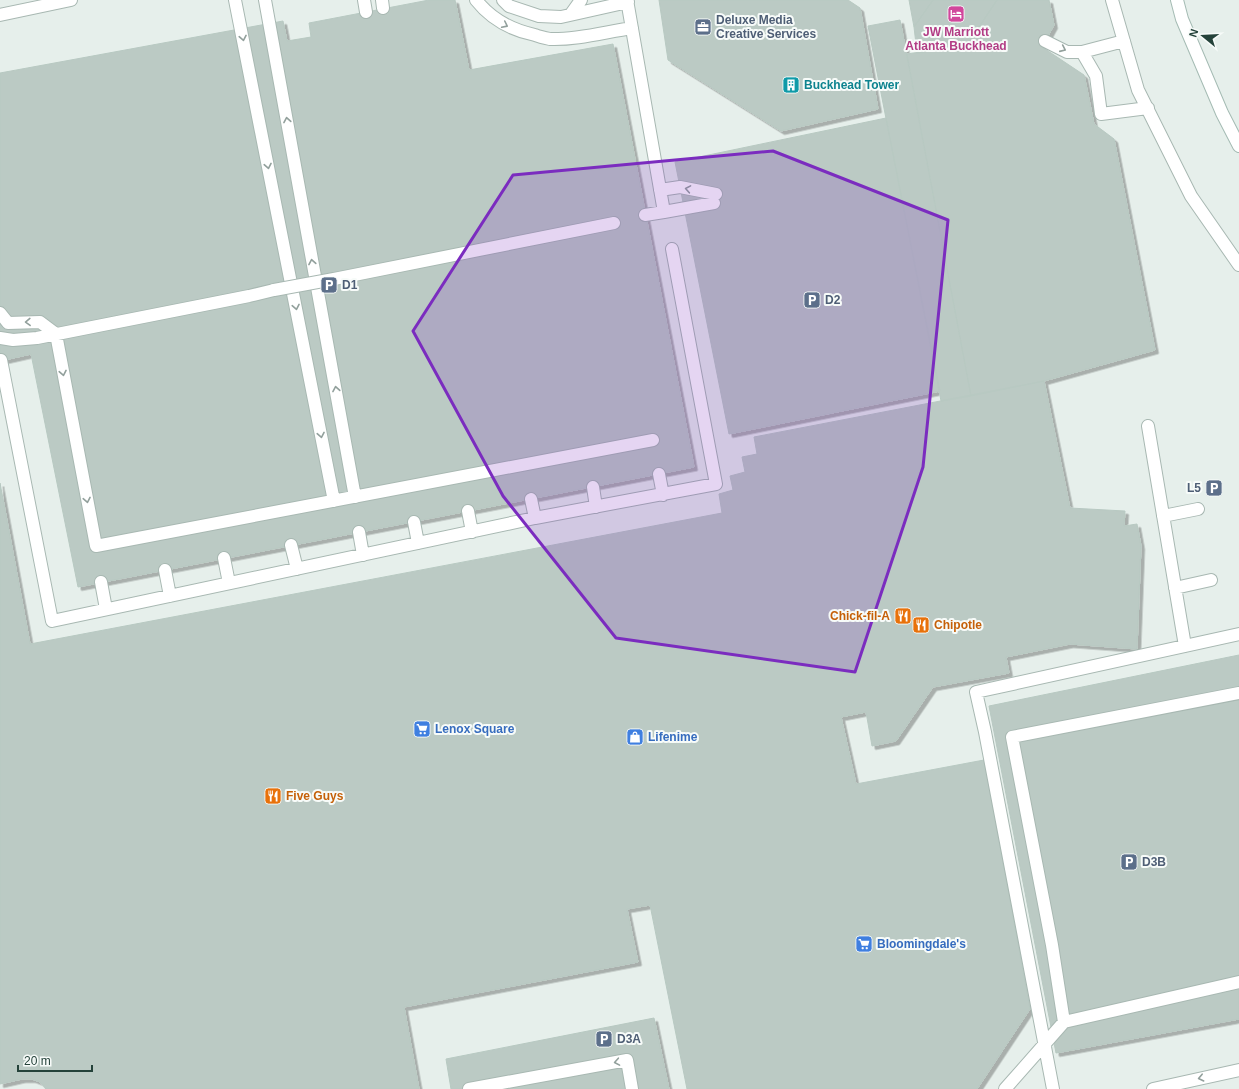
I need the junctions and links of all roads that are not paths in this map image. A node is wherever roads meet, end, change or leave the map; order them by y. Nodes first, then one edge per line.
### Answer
1 (71, 0) edge
2 (235, 0) edge
3 (265, 0) edge
4 (476, 0) edge
5 (503, 0) edge
6 (581, 0) edge
7 (1112, 0) edge
8 (1177, 0) edge
9 (627, 1) edge
10 (572, 14) junction
11 (0, 15) edge
12 (632, 28) junction
13 (1045, 40) dead end
14 (1124, 41) junction
15 (1082, 52) junction
16 (1148, 108) junction
17 (1239, 146) edge
18 (660, 190) junction
19 (664, 212) junction
20 (646, 215) dead end
21 (614, 223) dead end
22 (672, 249) dead end
23 (1239, 265) edge
24 (0, 313) edge
25 (56, 334) junction
26 (0, 338) edge
27 (1, 360) edge
28 (1148, 426) dead end
29 (653, 440) dead end
30 (659, 474) dead end
31 (593, 487) dead end
32 (663, 495) junction
33 (355, 497) junction
34 (531, 499) dead end
35 (334, 501) junction
36 (596, 507) junction
37 (1198, 509) dead end
38 (468, 511) dead end
39 (1163, 516) junction
40 (535, 518) junction
41 (414, 522) dead end
42 (359, 532) dead end
43 (472, 532) junction
44 (418, 543) junction
45 (291, 545) dead end
46 (362, 555) junction
47 (224, 558) dead end
48 (297, 569) junction
49 (165, 570) dead end
50 (1210, 580) dead end
51 (101, 582) dead end
52 (229, 583) junction
53 (1175, 588) junction
54 (170, 596) junction
55 (106, 609) junction
56 (1239, 634) edge
57 (1185, 646) junction
58 (1239, 692) edge
59 (1239, 982) edge
60 (1064, 1022) junction
61 (1239, 1070) edge
62 (469, 1089) edge
63 (632, 1089) edge
64 (1005, 1089) edge
65 (1053, 1089) edge
66 (1152, 1089) edge

1 - 11 street
2 -> 35 street
33 -> 3 street
4 -> 12 street
5 - 10 street
6 - 10 street
7 - 14 street
8 - 17 street
9 - 10 street
9 - 12 street
12 - 18 street
13 -> 15 street
14 - 15 street
14 - 16 street
15 - 16 street
16 - 23 street
18 - 19 street
19 -> 18 street
19 - 20 street
21 - 25 street, bridge
22 - 32 street
25 -> 24 street
25 - 26 street
25 -> 35 street
27 - 55 street
28 - 39 street
29 - 33 street
30 - 32 street
31 - 36 street
32 - 36 street
33 - 35 street
34 - 40 street
36 - 40 street
37 - 39 street
38 - 43 street
39 - 53 street
40 - 43 street
41 - 44 street
42 - 46 street
43 - 44 street
44 - 46 street
45 - 48 street
46 - 48 street
47 - 52 street
48 - 52 street
49 - 54 street
50 - 53 street
51 - 55 street
52 - 54 street
53 - 57 street
54 - 55 street
56 - 57 street
57 - 65 street
58 - 60 street
59 - 60 street
60 - 64 street
61 -> 66 street
63 -> 62 street

